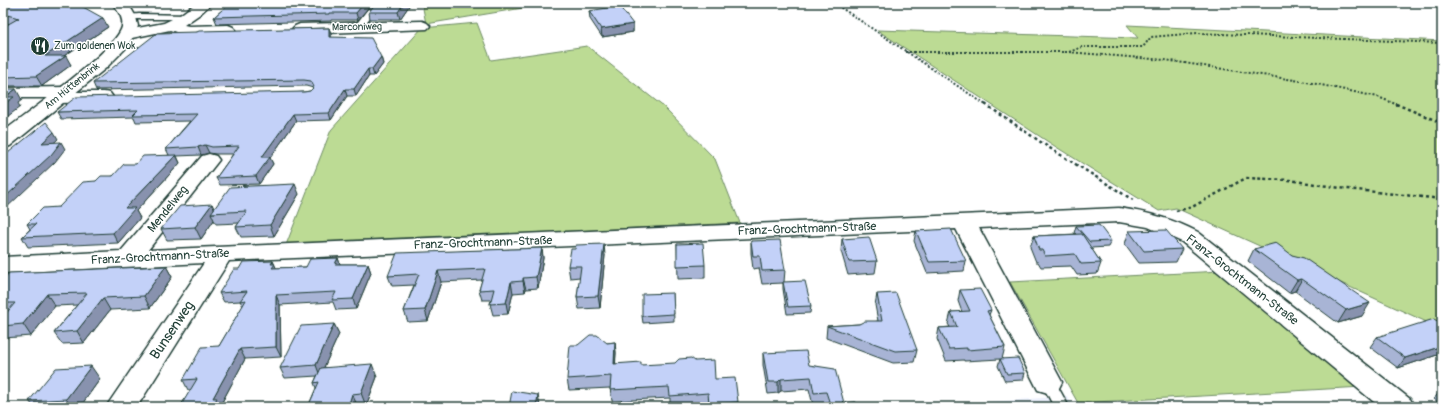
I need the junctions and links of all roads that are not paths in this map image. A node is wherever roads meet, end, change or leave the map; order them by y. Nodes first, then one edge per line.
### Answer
1 (8, 3) edge
2 (119, 3) edge
3 (205, 3) edge
4 (3, 5) edge
5 (371, 11) edge
6 (187, 17) junction
7 (128, 26) junction
8 (172, 26) junction
9 (422, 26) dead end
10 (358, 28) junction
11 (288, 29) edge
12 (242, 30) edge
13 (3, 93) edge
14 (61, 95) junction
15 (123, 97) edge
16 (3, 142) edge
17 (209, 160) dead end
18 (964, 222) junction
19 (222, 254) junction
20 (128, 259) junction
21 (3, 265) edge
22 (1048, 382) joint
23 (121, 407) edge
24 (1062, 407) edge
25 (1400, 407) edge

1 - 4 street
2 - 7 street
3 - 6 street
5 - 10 lane
6 - 7 lane
6 - 8 street
7 - 8 street
7 - 14 street, Am Hüttenbrink
8 - 12 street
9 - 10 street, Marconiweg
10 - 11 street, Marconiweg
13 - 14 street
14 - 15 street
14 - 16 street, Am Hüttenbrink
17 - 20 street, Mendelweg
18 - 19 street, Franz-Grochtmann-Straße
18 - 22 street
18 - 25 street, Franz-Grochtmann-Straße
19 - 20 street, Franz-Grochtmann-Straße
19 - 23 street, Bunsenweg
20 - 21 street, Franz-Grochtmann-Straße
22 - 24 lane

